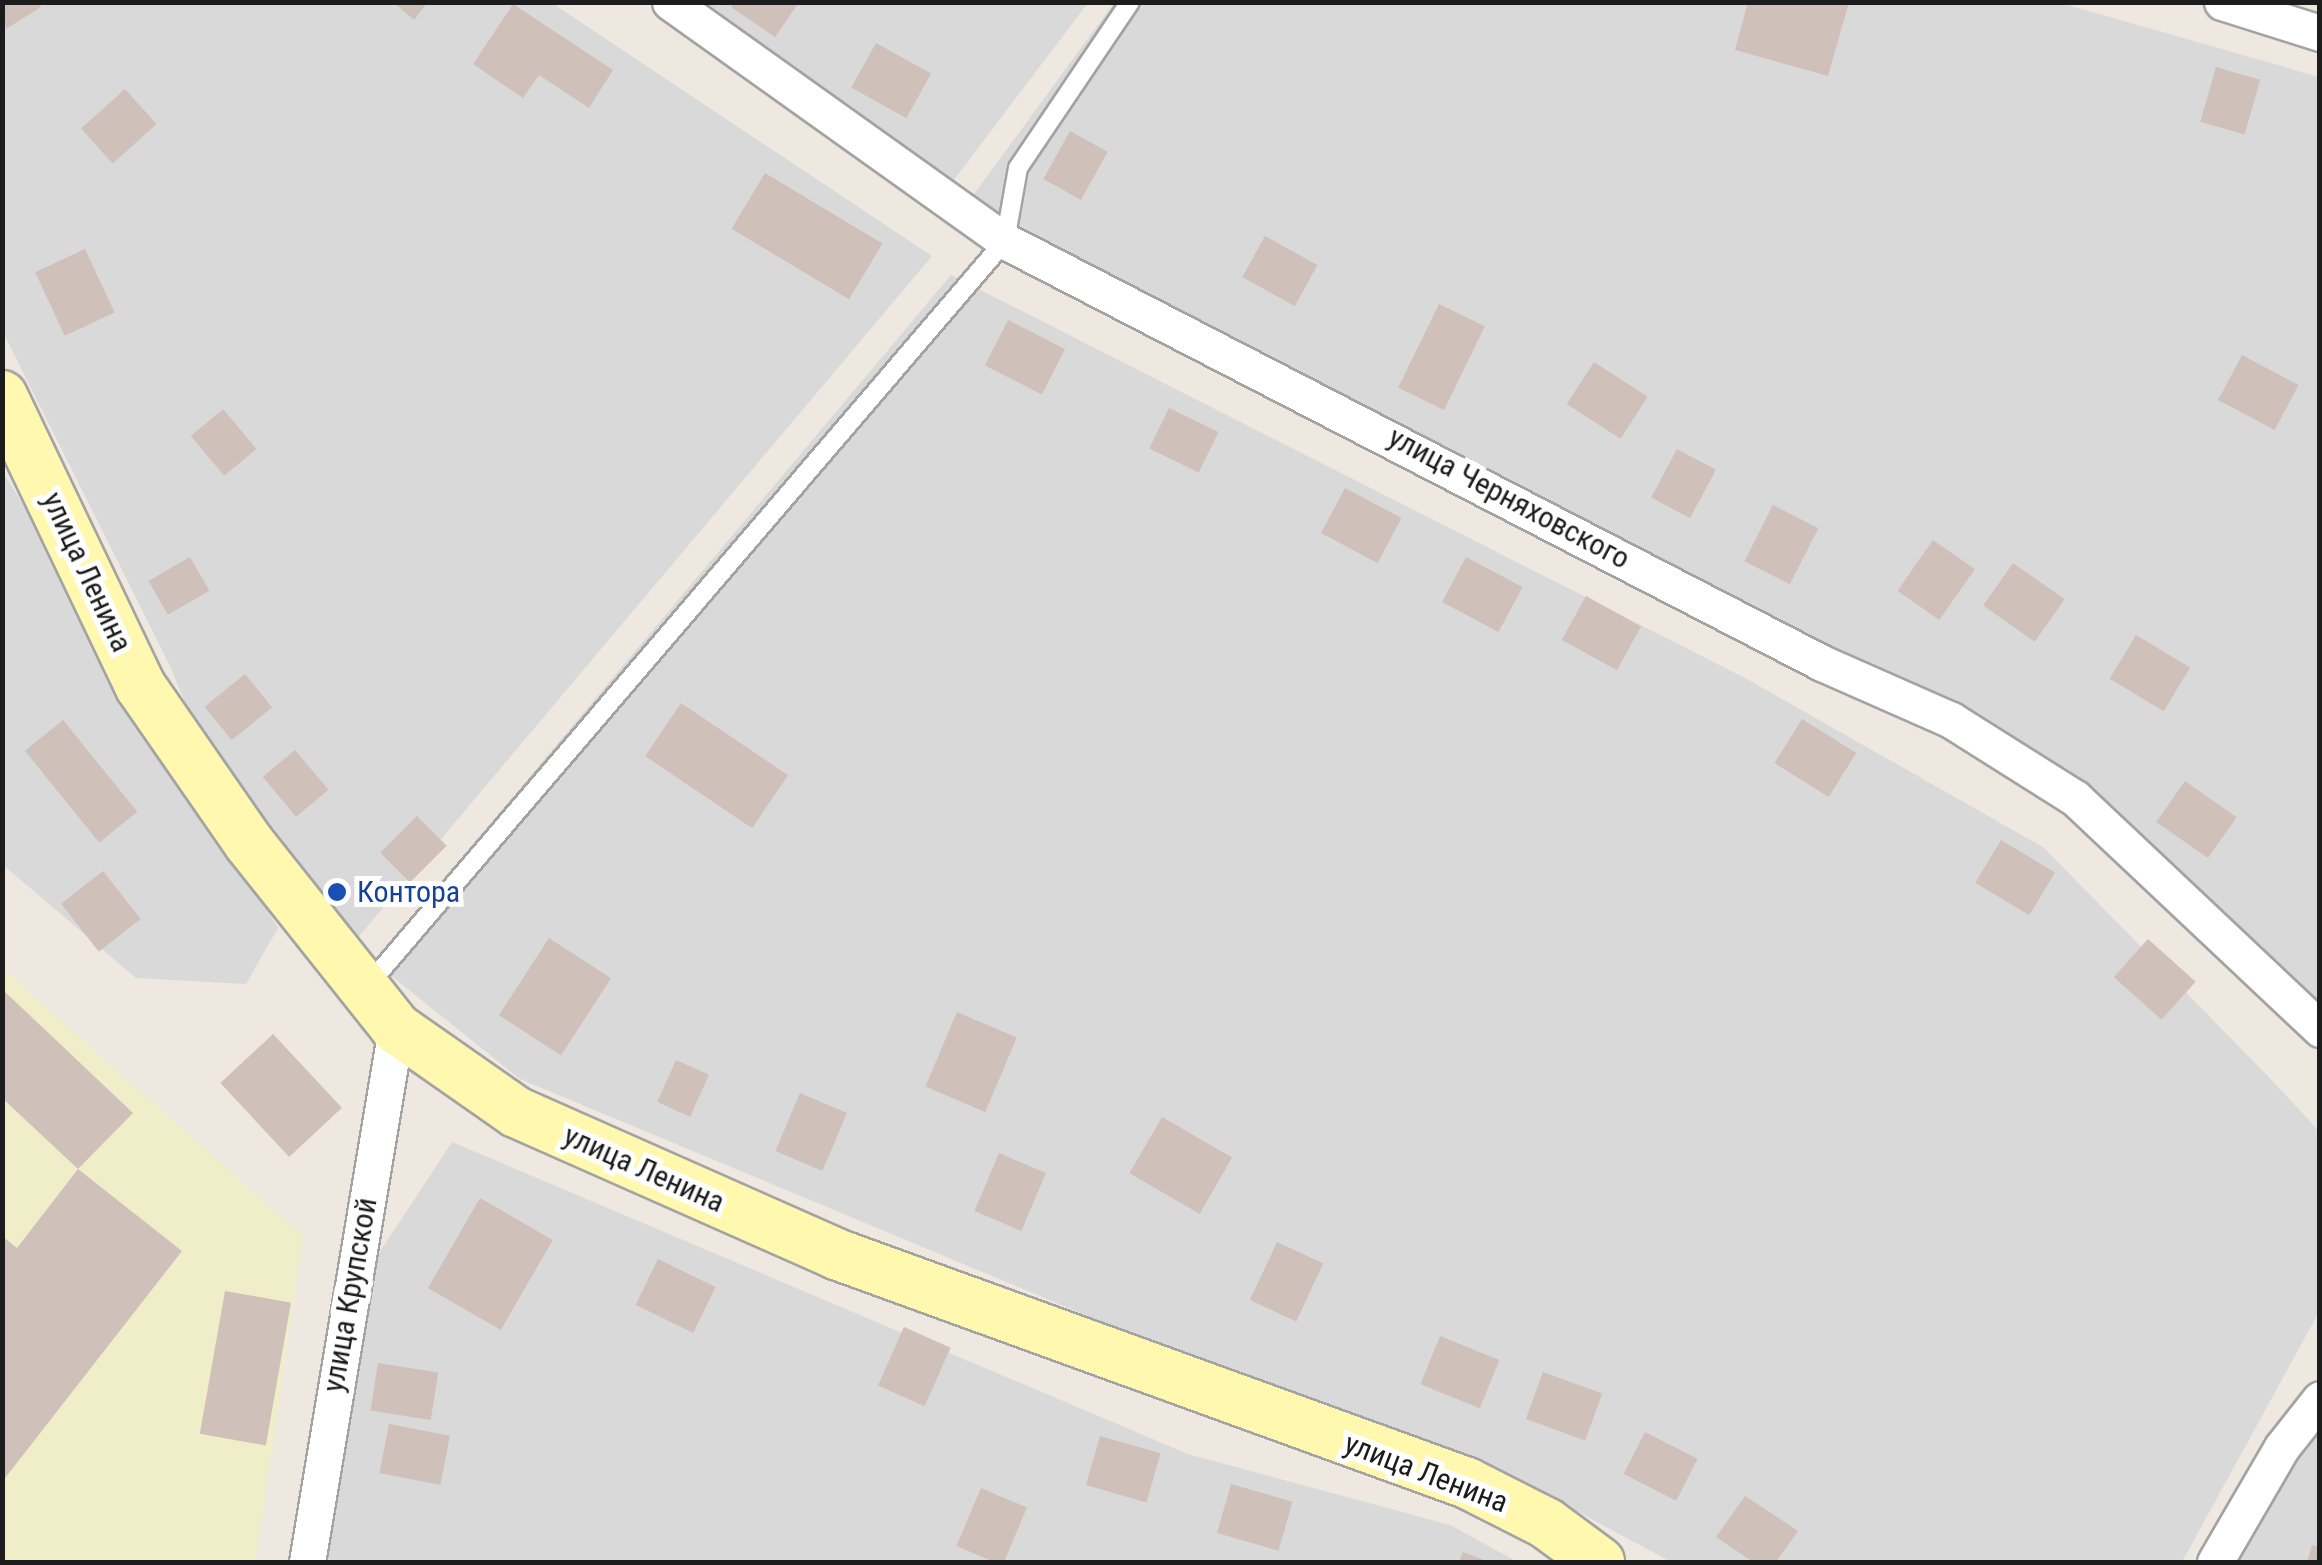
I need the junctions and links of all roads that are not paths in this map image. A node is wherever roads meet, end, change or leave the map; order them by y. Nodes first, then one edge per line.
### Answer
1 (670, 2) edge
2 (1130, 2) edge
3 (2222, 2) edge
4 (2320, 34) edge
5 (1005, 241) junction
6 (2, 396) edge
7 (365, 988) junction
8 (396, 1028) junction
9 (2320, 1028) edge
10 (2320, 1399) edge
11 (307, 1562) edge
12 (1598, 1562) edge
13 (2215, 1562) edge

1 - 5 street, улица Черняховского
2 - 5 lane
3 - 4 street
5 - 7 lane
5 - 9 street, улица Черняховского
6 - 7 main road, улица Ленина
7 - 8 main road, улица Ленина
8 - 11 street, улица Крупской
8 - 12 main road, улица Ленина
10 - 13 street

